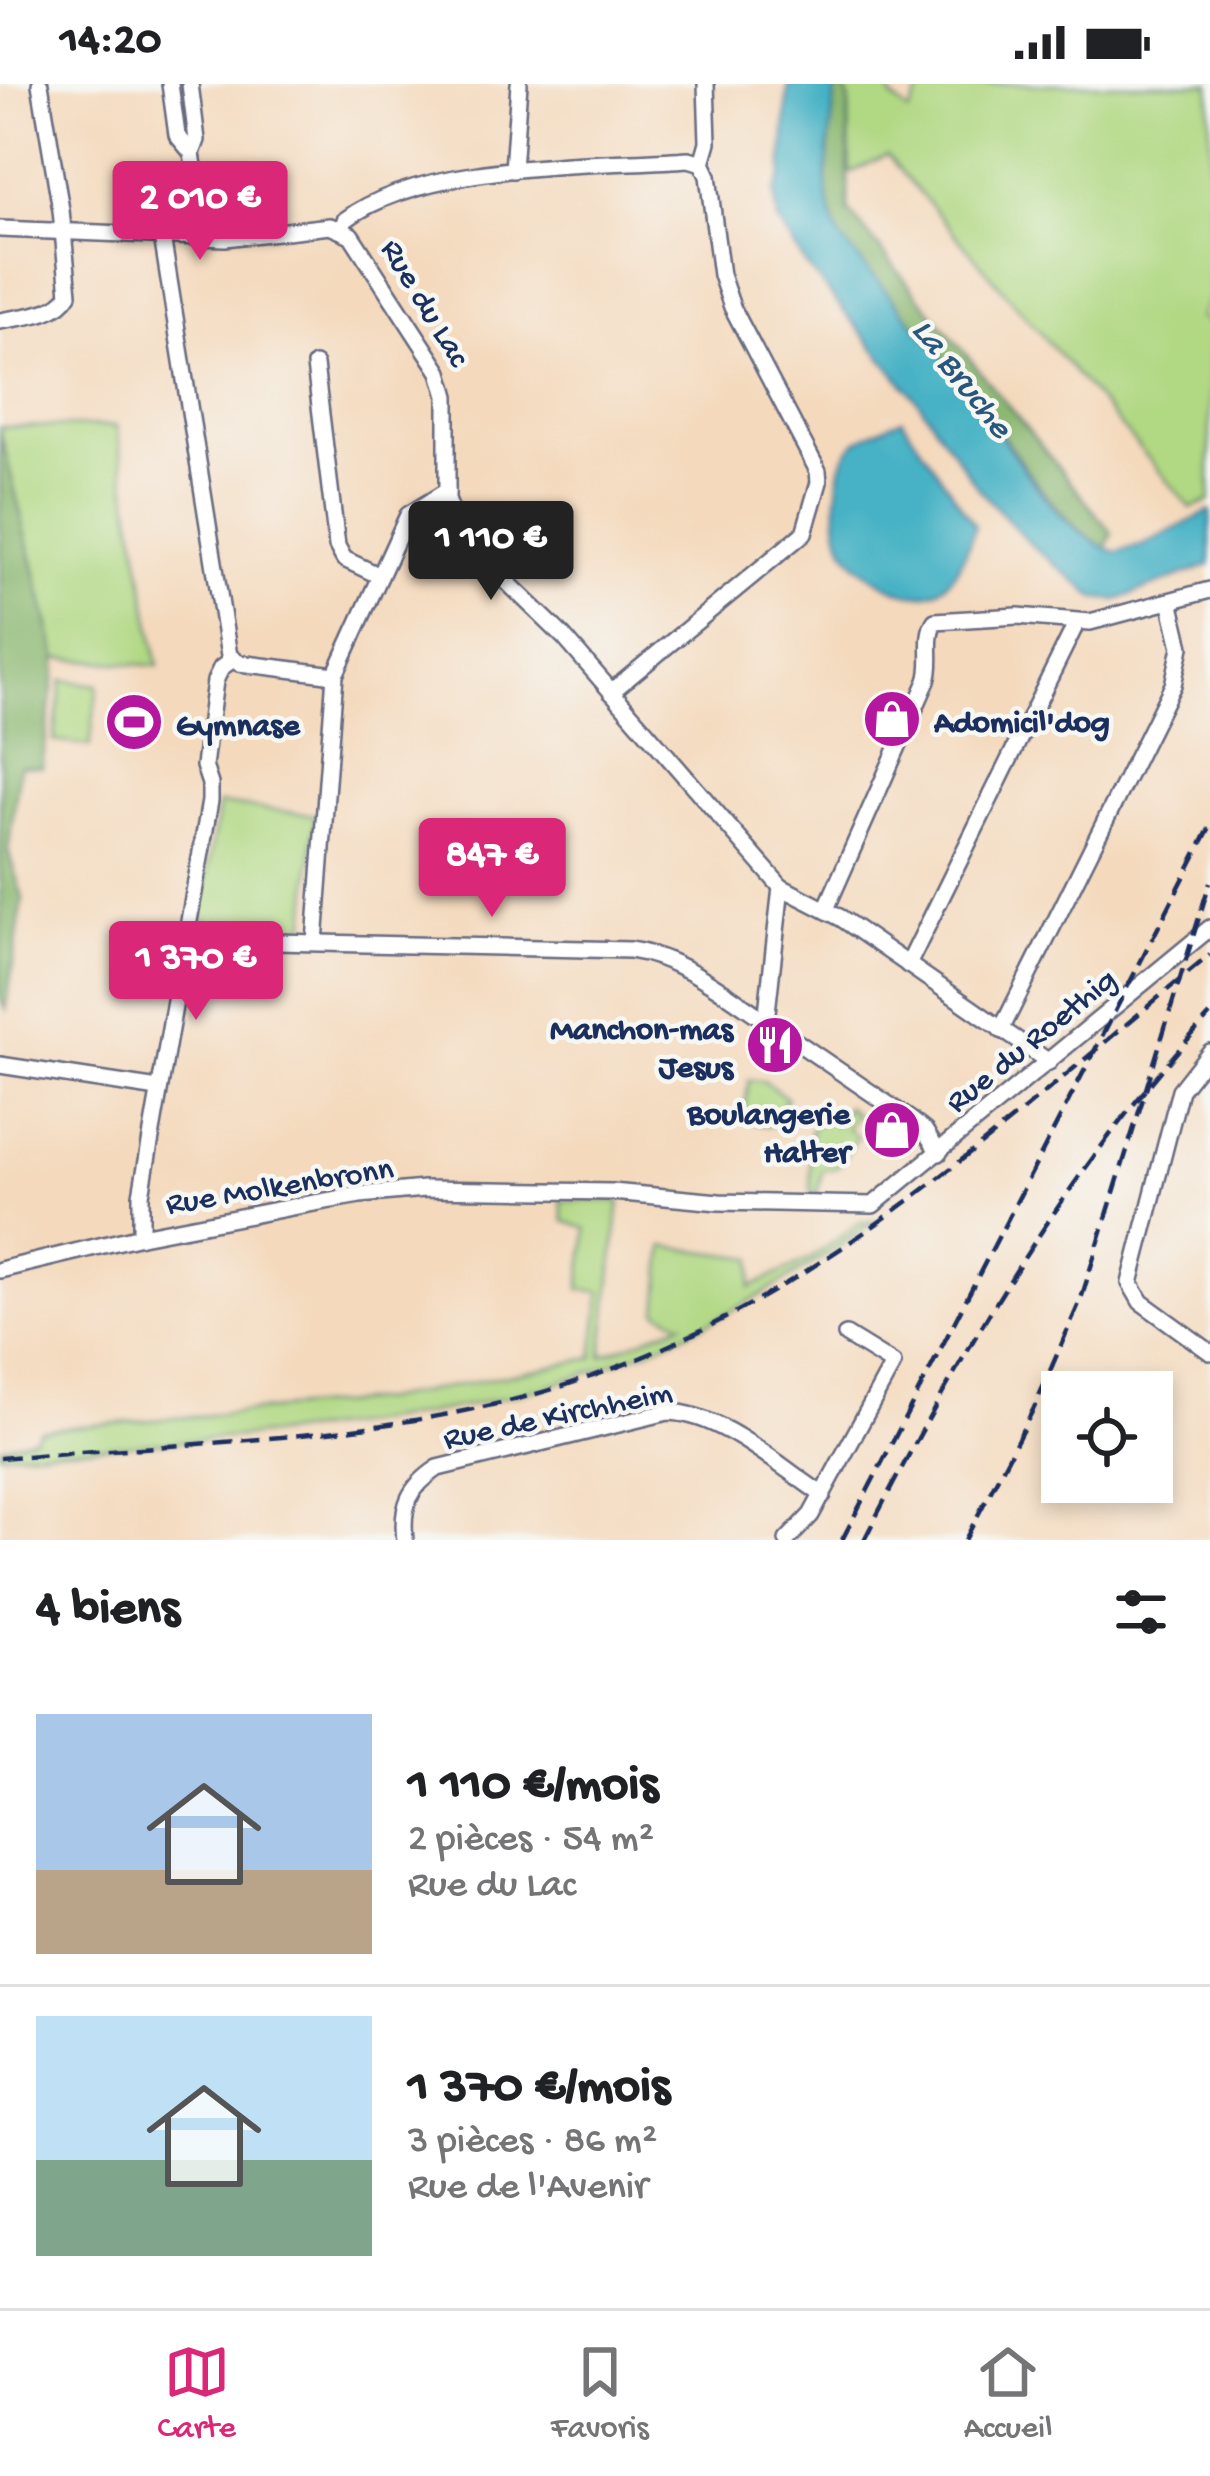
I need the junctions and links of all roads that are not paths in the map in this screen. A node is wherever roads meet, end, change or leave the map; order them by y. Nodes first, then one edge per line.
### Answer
1 (40, 84) edge
2 (170, 84) edge
3 (190, 84) edge
4 (519, 84) edge
5 (706, 84) edge
6 (192, 153) junction
7 (702, 163) junction
8 (512, 170) junction
9 (0, 229) edge
10 (342, 229) junction
11 (63, 230) junction
12 (162, 236) junction
13 (205, 238) junction
14 (0, 320) edge
15 (315, 365) dead end
16 (447, 490) junction
17 (380, 576) junction
18 (1210, 590) edge
19 (1170, 602) junction
20 (1077, 622) junction
21 (232, 660) junction
22 (334, 675) junction
23 (611, 692) junction
24 (781, 887) junction
25 (826, 909) junction
26 (1210, 928) edge
27 (187, 940) junction
28 (315, 942) junction
29 (908, 965) junction
30 (766, 1021) junction
31 (1000, 1030) junction
32 (1210, 1052) edge
33 (1049, 1062) junction
34 (0, 1065) edge
35 (158, 1089) junction
36 (939, 1153) junction
37 (140, 1236) junction
38 (0, 1270) edge
39 (846, 1335) dead end
40 (1210, 1352) edge
41 (823, 1496) junction
42 (405, 1538) edge
43 (386, 1540) edge
44 (787, 1540) edge

1 - 11 street
2 - 6 street
3 - 6 street
4 - 8 street
5 - 7 street
6 - 13 street
7 - 8 street
7 - 23 street
8 - 10 street
9 - 11 street, Rue du Lac
10 - 13 street, Rue du Lac
10 - 16 street, Rue du Lac
11 - 12 street, Rue du Lac
11 - 14 street
12 - 13 street, Rue du Lac
12 - 21 street
15 - 17 street
16 - 17 street
16 - 23 street, Rue du Lac
17 - 22 street
18 - 19 street
19 - 20 street
19 - 31 street
20 - 25 street
20 - 29 street
21 - 22 street
21 - 27 street
22 - 28 street
23 - 24 street, Rue du Lac
24 - 25 street
24 - 30 street
25 - 29 street
26 - 33 street, Rue du Roethig
27 - 28 street, Rue du Roethig
27 - 35 street
28 - 30 street, Rue du Roethig
29 - 31 street
30 - 36 street, Rue du Roethig
31 - 33 street
32 - 40 street
33 - 36 street, Rue du Roethig
34 - 35 street
35 - 37 street
36 - 37 street, Rue Molkenbronn
37 - 38 street, Rue Molkenbronn
39 - 41 street
41 - 42 street, Rue de Kirchheim
41 - 44 street
42 - 43 street

